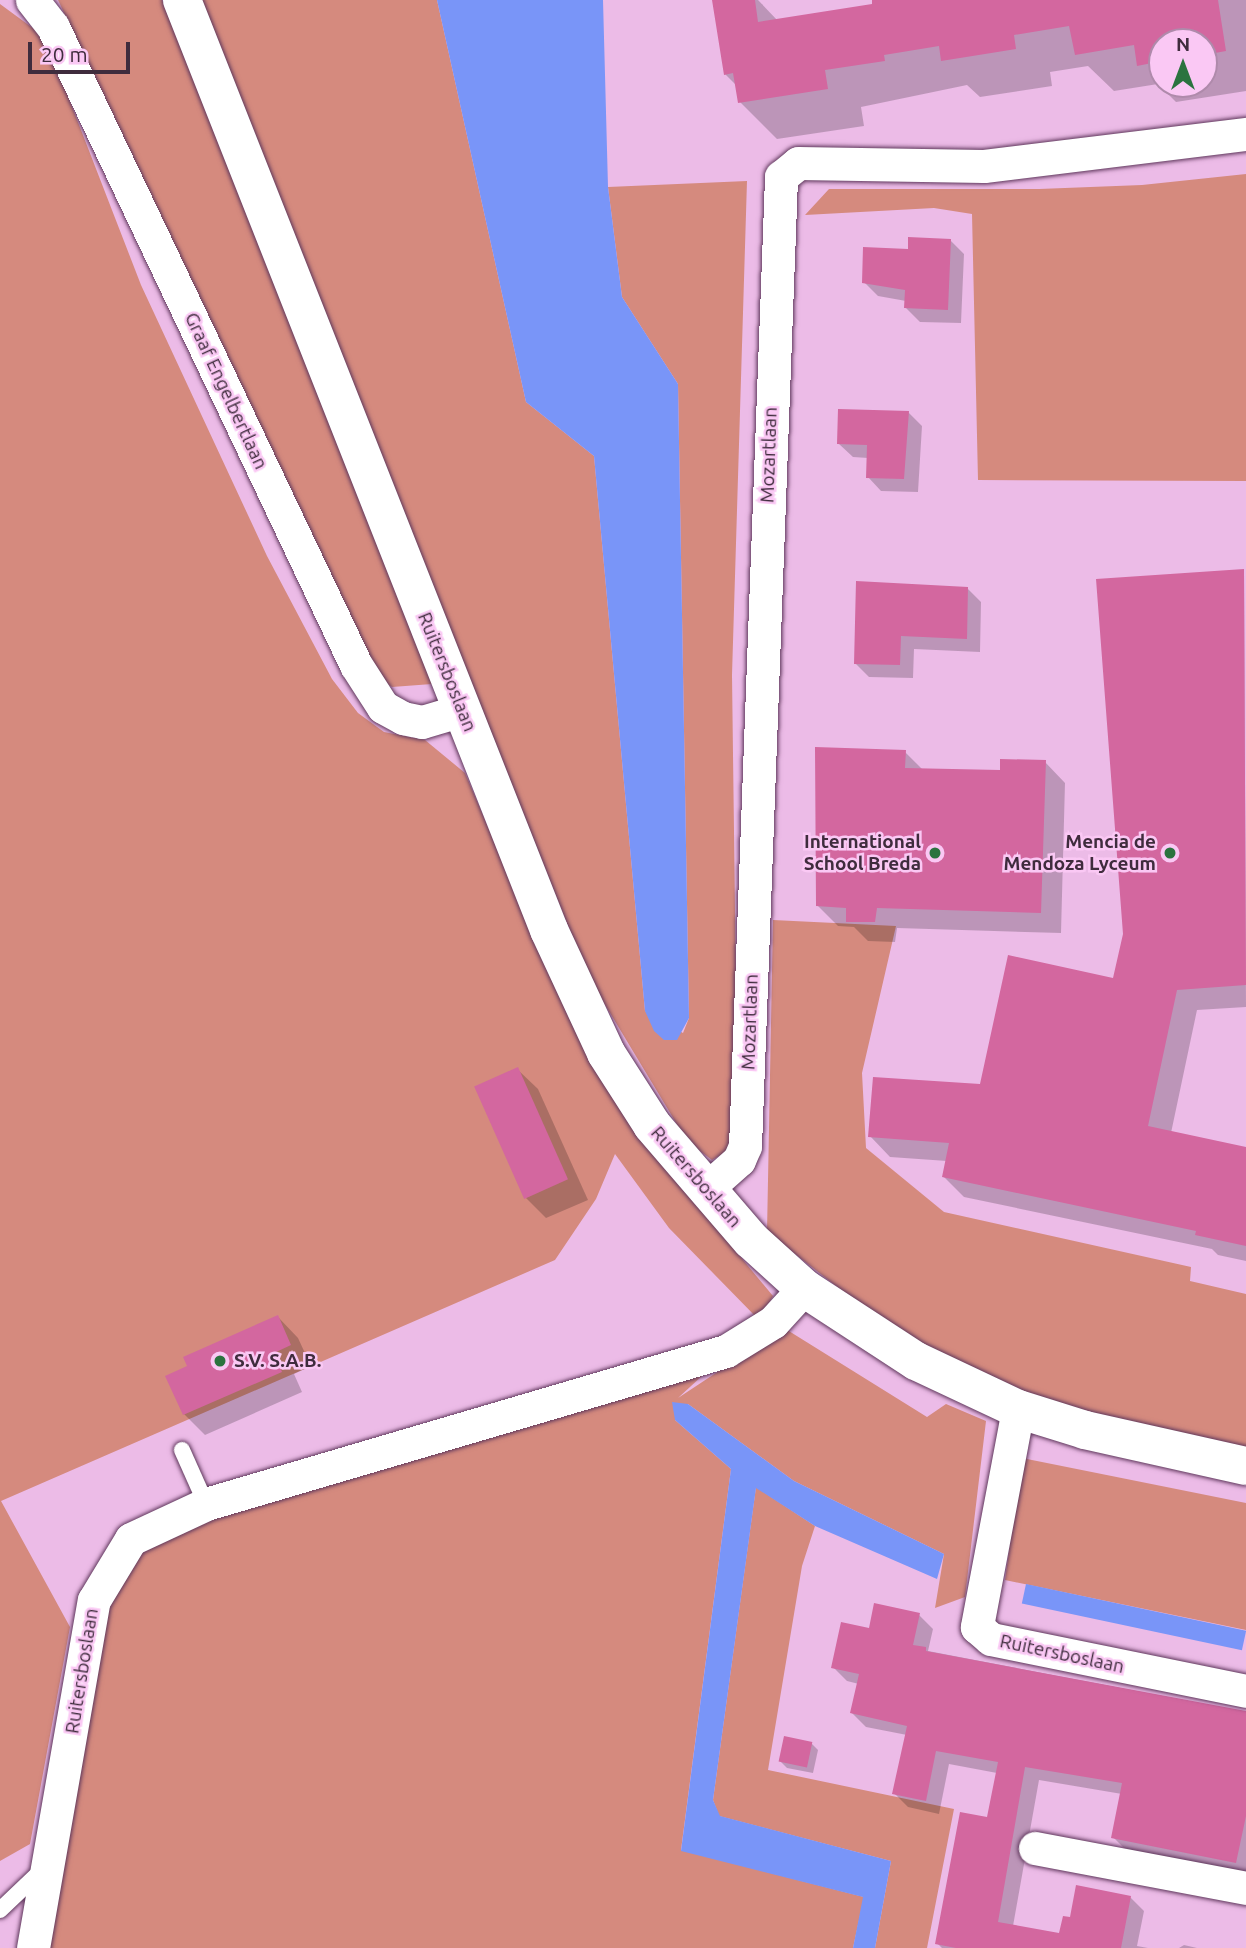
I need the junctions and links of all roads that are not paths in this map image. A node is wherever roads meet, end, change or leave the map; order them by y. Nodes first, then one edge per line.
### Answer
1 (32, 0) edge
2 (182, 0) edge
3 (1246, 134) edge
4 (462, 710) junction
5 (705, 1190) junction
6 (804, 1288) junction
7 (1018, 1409) junction
8 (182, 1450) dead end
9 (1246, 1466) edge
10 (206, 1504) junction
11 (1246, 1691) edge
12 (1035, 1848) dead end
13 (51, 1861) junction
14 (1246, 1888) edge
15 (0, 1910) edge
16 (33, 1948) edge

1 - 4 street, Graaf Engelbertlaan
2 - 4 street, Ruitersboslaan
3 - 5 street, Mozartlaan
4 - 5 street, Ruitersboslaan
5 - 6 street, Ruitersboslaan
6 - 7 street, Ruitersboslaan
6 - 10 street, Ruitersboslaan
7 - 9 street, Ruitersboslaan
7 - 11 street, Ruitersboslaan
8 - 10 lane
10 - 13 street, Ruitersboslaan
12 - 14 street
13 - 15 lane
13 - 16 street, Ruitersboslaan

